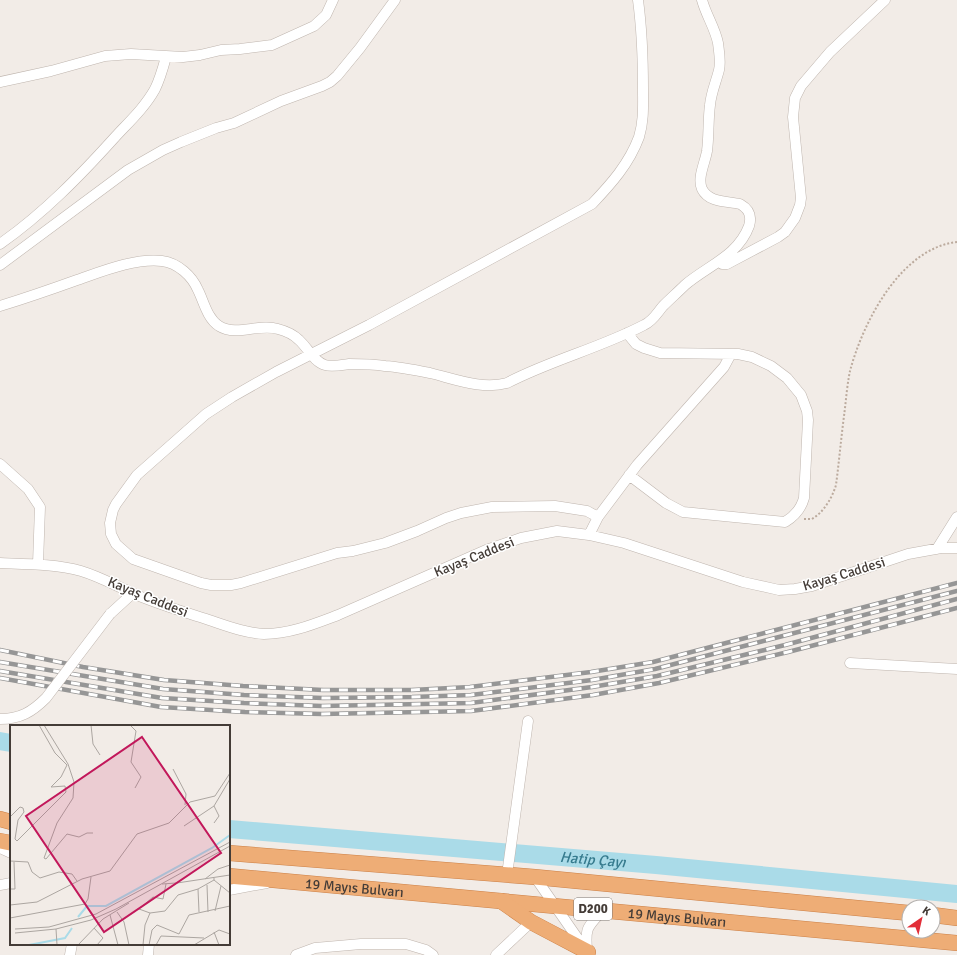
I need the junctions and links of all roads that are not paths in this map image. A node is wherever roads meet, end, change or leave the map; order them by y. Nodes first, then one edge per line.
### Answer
1 (333, 0) edge
2 (395, 0) edge
3 (638, 0) edge
4 (702, 0) edge
5 (885, 0) edge
6 (166, 57) junction
7 (0, 82) edge
8 (0, 244) edge
9 (719, 261) junction
10 (0, 266) edge
11 (0, 306) edge
12 (627, 333) junction
13 (312, 354) junction
14 (731, 354) junction
15 (0, 464) edge
16 (629, 475) junction
17 (598, 517) junction
18 (957, 517) edge
19 (957, 531) edge
20 (589, 535) junction
21 (944, 537) junction
22 (957, 548) edge
23 (937, 549) junction
24 (0, 563) edge
25 (38, 564) junction
26 (133, 593) junction
27 (850, 663) dead end
28 (957, 669) edge
29 (0, 720) edge
30 (528, 721) dead end
31 (0, 819) edge
32 (10, 822) edge
33 (0, 841) edge
34 (10, 843) edge
35 (0, 848) edge
36 (10, 853) edge
37 (230, 853) edge
38 (507, 868) junction
39 (230, 876) edge
40 (535, 877) junction
41 (286, 880) junction
42 (10, 883) edge
43 (0, 885) edge
44 (230, 890) edge
45 (499, 900) junction
46 (556, 906) junction
47 (603, 910) junction
48 (901, 912) edge
49 (941, 916) edge
50 (957, 918) edge
51 (531, 922) junction
52 (957, 943) edge
53 (72, 945) edge
54 (149, 945) edge
55 (590, 954) edge
56 (70, 955) edge
57 (148, 955) edge
58 (296, 955) edge
59 (432, 955) edge
60 (496, 955) edge

1 - 6 street
2 - 10 street
3 - 13 street
4 - 9 street
5 - 9 street
6 - 7 street
6 - 8 street
9 - 12 street
11 - 13 street
12 - 13 street
12 - 14 street
13 - 17 street
14 - 16 street
14 - 16 street
15 - 25 street
16 - 17 street
17 - 20 street
18 - 21 street
19 - 21 street
20 - 23 street, Kayaş Caddesi
20 - 26 street, Kayaş Caddesi
21 - 23 street
22 - 23 street, Kayaş Caddesi
24 - 25 street, Kayaş Caddesi
25 - 26 street, Kayaş Caddesi
26 - 29 street, bridge
27 - 28 street
30 - 38 street
31 - 32 highway
33 - 34 highway
35 - 36 street
37 - 38 highway, 19 Mayıs Bulvarı / D200
38 - 40 highway, 19 Mayıs Bulvarı / D200
39 - 41 highway, 19 Mayıs Bulvarı / D200
40 - 46 street
40 - 48 highway, 19 Mayıs Bulvarı / D200
41 - 44 street
41 - 45 highway, 19 Mayıs Bulvarı / D200
42 - 43 street
45 - 46 highway, 19 Mayıs Bulvarı / D200
45 - 51 highway
46 - 47 highway, 19 Mayıs Bulvarı / D200
46 - 55 street
47 - 52 highway, 19 Mayıs Bulvarı / D200
47 - 55 street
49 - 50 highway
51 - 55 highway
51 - 60 street
53 - 56 street
54 - 57 street
58 - 59 street

